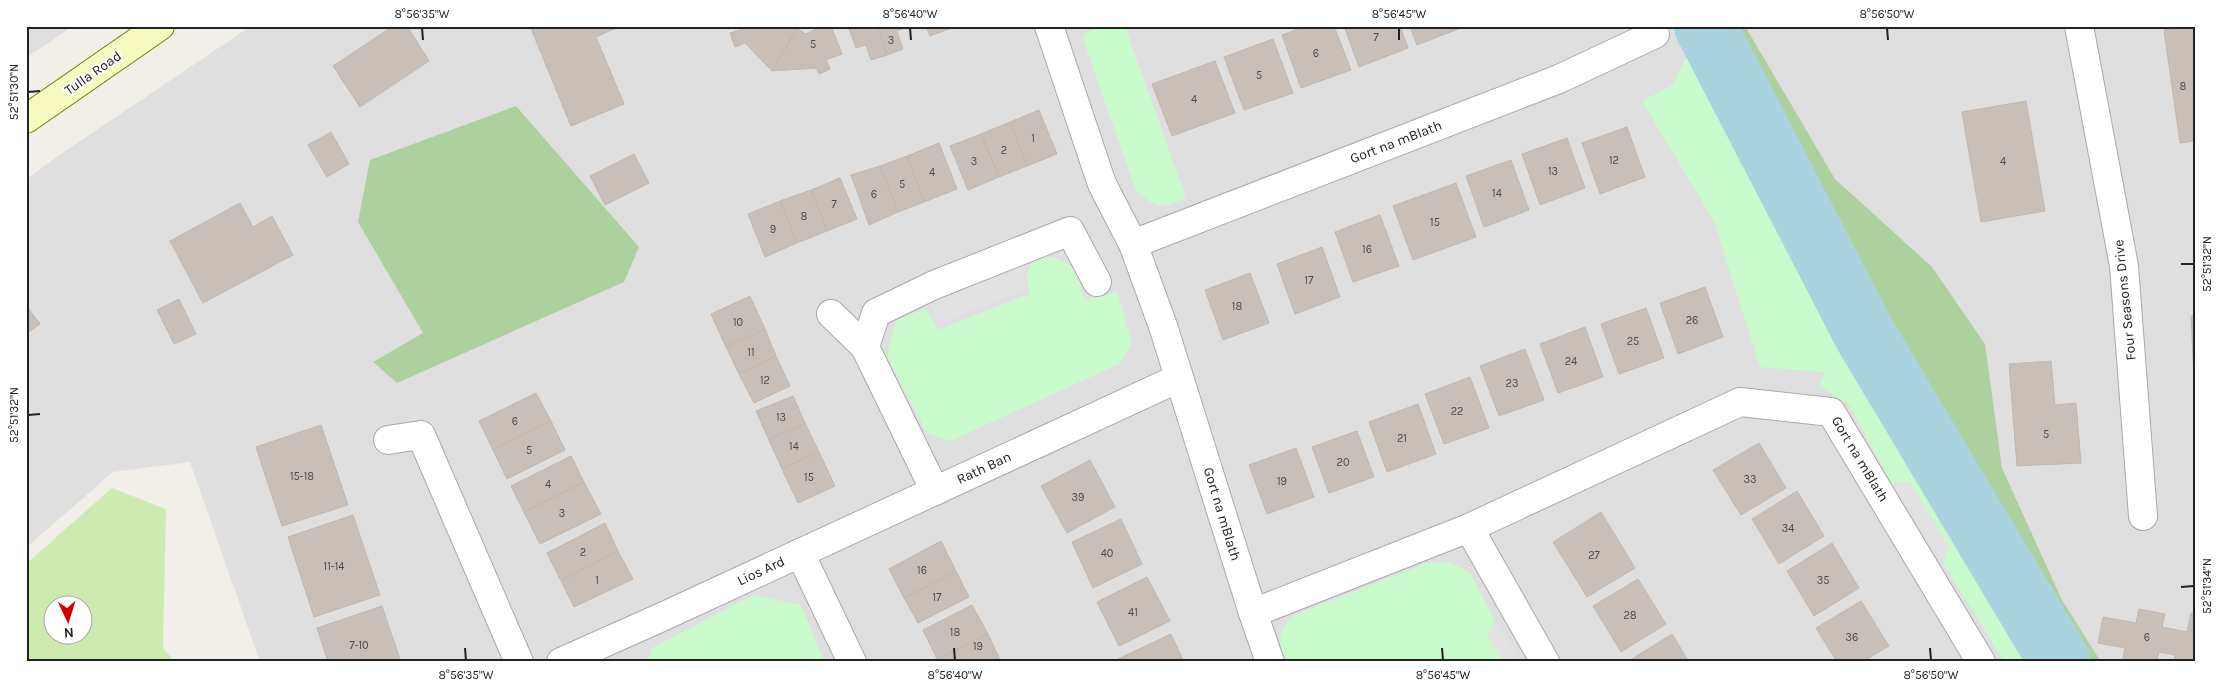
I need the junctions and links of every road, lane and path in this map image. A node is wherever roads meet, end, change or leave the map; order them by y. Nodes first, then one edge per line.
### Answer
1 (160, 26) edge
2 (1049, 26) edge
3 (2079, 26) edge
4 (1655, 34) dead end
5 (26, 119) edge
6 (1133, 244) junction
7 (1097, 282) dead end
8 (831, 314) dead end
9 (865, 347) junction
10 (1179, 378) junction
11 (388, 440) dead end
12 (935, 491) junction
13 (2143, 516) dead end
14 (1469, 528) junction
15 (800, 553) junction
16 (1253, 613) junction
17 (590, 656) edge
18 (519, 662) edge
19 (561, 662) edge
20 (852, 662) edge
21 (1270, 662) edge
22 (1545, 662) edge
23 (1981, 662) edge

1 - 5 main road, Tulla Road
2 - 6 street, Gort na mBlath
3 - 13 street, Four Seasons Drive
4 - 6 street, Gort na mBlath
6 - 10 street, Gort na mBlath
7 - 9 street
8 - 9 street
9 - 12 street
10 - 12 street, Rath Ban
10 - 16 street, Gort na mBlath
11 - 18 street
12 - 15 street, Lios Ard
14 - 16 street, Gort na mBlath
14 - 22 street
14 - 23 street, Gort na mBlath
15 - 17 street, Lios Ard
15 - 20 street
16 - 21 street, Gort na mBlath
17 - 19 street, Lios Ard

